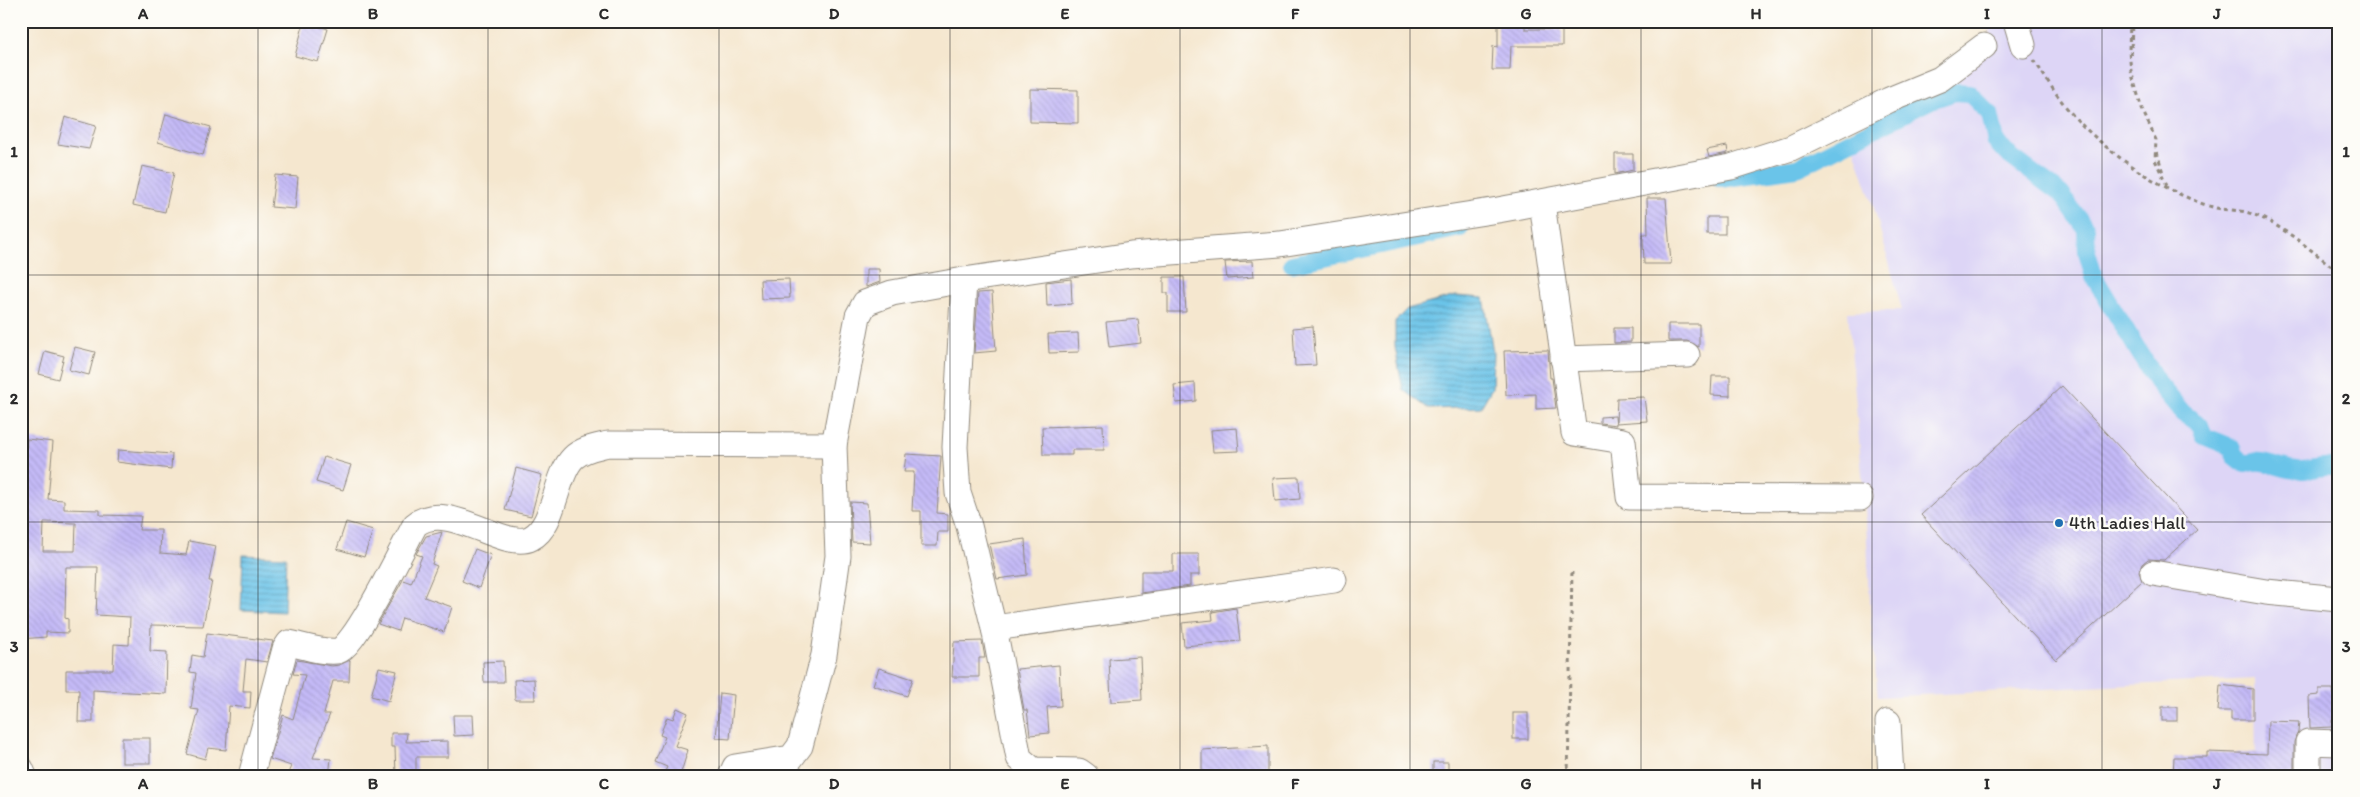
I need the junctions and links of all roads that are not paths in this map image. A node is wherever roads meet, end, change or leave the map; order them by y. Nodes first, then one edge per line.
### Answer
1 (2016, 21) edge
2 (2023, 45) road end
3 (1984, 46) dead end
4 (1542, 203) dead end
5 (964, 280) junction
6 (1687, 355) dead end
7 (1564, 359) junction
8 (834, 445) junction
9 (1860, 498) dead end
10 (2154, 573) dead end
11 (1334, 580) dead end
12 (2339, 600) edge
13 (994, 628) junction
14 (1888, 722) dead end
15 (2339, 743) edge
16 (21, 769) edge
17 (24, 776) edge
18 (251, 776) edge
19 (731, 776) edge
20 (1086, 776) edge
21 (1892, 776) edge
22 (2308, 776) edge

1 - 2 street
3 - 5 street
4 - 7 street
5 - 8 street
5 - 13 street
6 - 7 street
7 - 9 street
8 - 18 street
8 - 19 street
10 - 12 street
11 - 13 street
13 - 20 street
14 - 21 street
15 - 22 street
16 - 17 street

